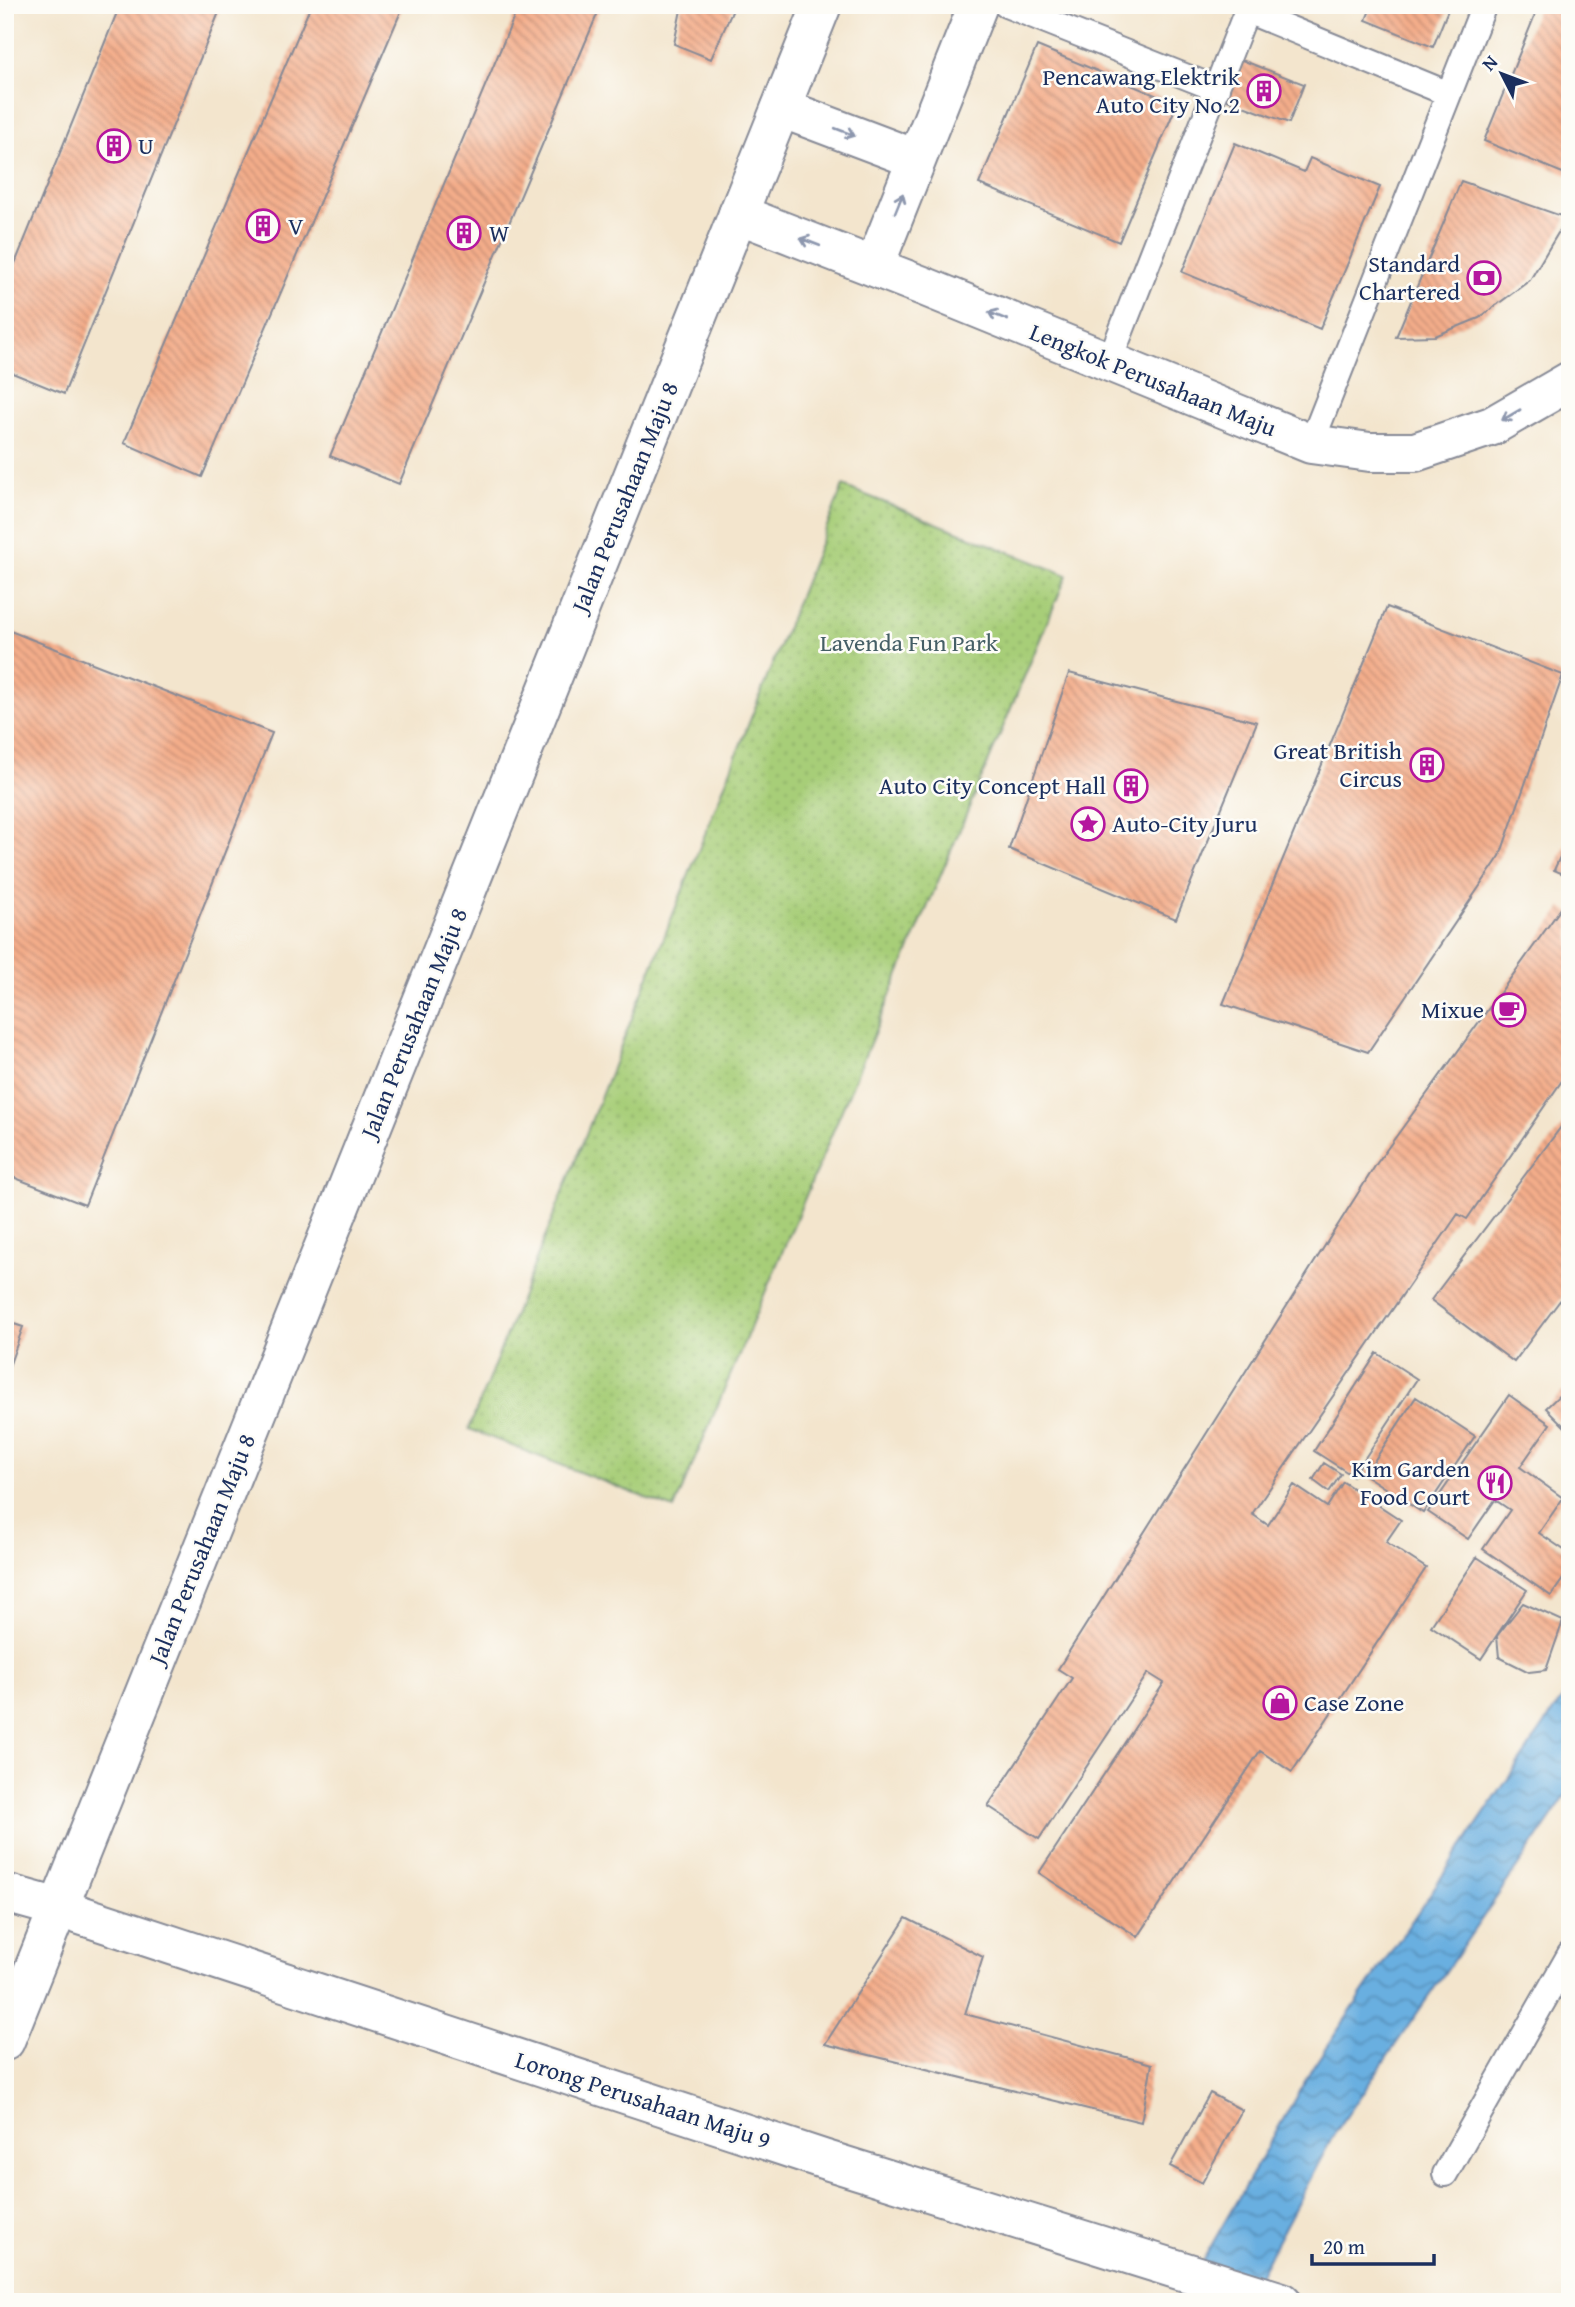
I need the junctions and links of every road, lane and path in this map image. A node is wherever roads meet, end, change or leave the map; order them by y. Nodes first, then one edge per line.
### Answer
1 (822, 5) edge
2 (978, 5) edge
3 (1006, 5) edge
4 (1484, 5) edge
5 (1248, 8) edge
6 (1217, 89) junction
7 (1449, 94) junction
8 (781, 108) junction
9 (916, 159) junction
10 (738, 214) junction
11 (874, 267) junction
12 (1109, 362) junction
13 (1570, 381) edge
14 (1311, 444) junction
15 (5, 1893) edge
16 (59, 1908) junction
17 (1570, 1954) edge
18 (5, 2041) edge
19 (1445, 2174) dead end
20 (1282, 2302) edge

1 - 8 street, Jalan Perusahaan Maju 8
2 - 9 street
3 - 6 lane
4 - 7 lane
5 - 6 lane
5 - 7 lane
6 - 12 lane
7 - 14 lane
8 -> 9 street
8 - 10 street, Jalan Perusahaan Maju 8
11 -> 9 street
11 -> 10 street, Lengkok Perusahaan Maju
10 - 16 street, Jalan Perusahaan Maju 8
12 -> 11 street, Lengkok Perusahaan Maju
12 - 14 street, Lengkok Perusahaan Maju
13 -> 14 street, Lengkok Perusahaan Maju
15 - 16 street, Lorong Perusahaan Maju 9
16 - 18 street, Jalan Perusahaan Maju 8
16 - 20 street, Lorong Perusahaan Maju 9
17 - 19 lane

